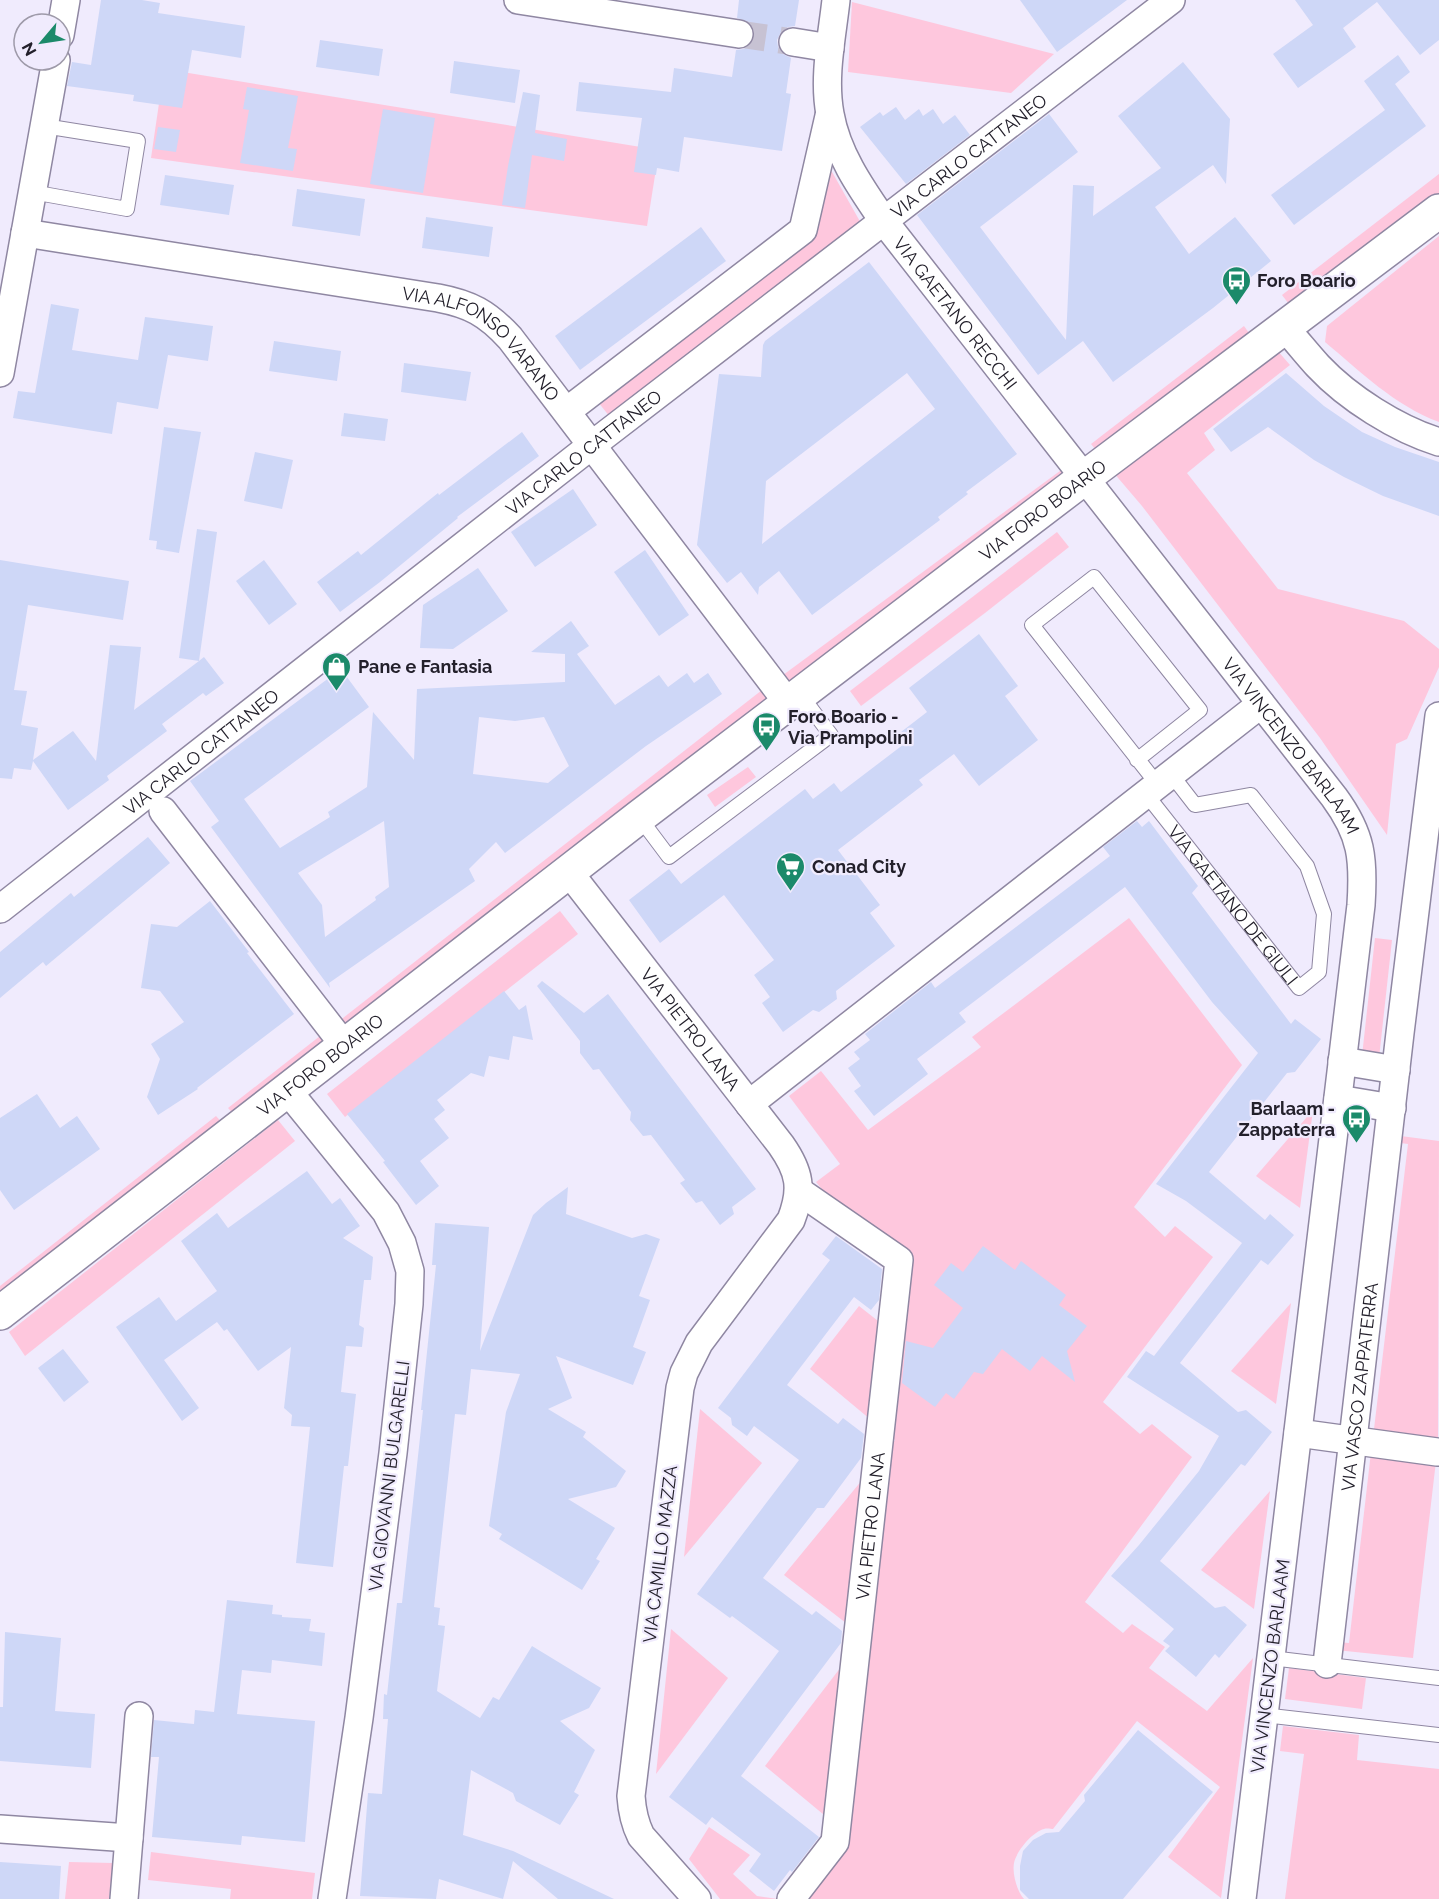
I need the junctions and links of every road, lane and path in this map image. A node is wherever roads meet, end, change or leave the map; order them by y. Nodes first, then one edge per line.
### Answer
1 (518, 0) edge
2 (836, 0) edge
3 (1171, 0) edge
4 (739, 34) tunnel mouth
5 (793, 42) tunnel mouth
6 (830, 48) junction
7 (54, 72) edge
8 (830, 114) junction
9 (44, 126) junction
10 (32, 192) junction
11 (1439, 211) edge
12 (883, 220) junction
13 (25, 233) junction
14 (1285, 328) junction
15 (0, 373) edge
16 (567, 411) junction
17 (1439, 442) edge
18 (592, 445) junction
19 (1084, 478) junction
20 (794, 699) junction
21 (1261, 704) junction
22 (1439, 718) edge
23 (1137, 760) junction
24 (1158, 784) junction
25 (156, 801) junction
26 (639, 817) junction
27 (568, 871) junction
28 (0, 909) edge
29 (344, 1046) junction
30 (1342, 1061) junction
31 (1396, 1070) junction
32 (287, 1090) junction
33 (1338, 1099) junction
34 (749, 1104) junction
35 (1390, 1117) junction
36 (798, 1191) junction
37 (791, 1220) joint
38 (0, 1313) edge
39 (1298, 1433) junction
40 (1353, 1441) junction
41 (1437, 1452) dead end
42 (1271, 1658) junction
43 (1327, 1664) junction
44 (1439, 1678) edge
45 (1264, 1715) junction
46 (139, 1716) dead end
47 (1439, 1735) edge
48 (0, 1829) edge
49 (129, 1838) junction
50 (124, 1899) edge
51 (332, 1899) edge
52 (697, 1899) edge
53 (791, 1899) edge
54 (1242, 1899) edge

1 - 4 street
2 - 6 street, VIA GAETANO RECCHI
3 - 12 street, VIA CARLO CATTANEO
5 - 6 street
6 - 8 street, VIA GAETANO RECCHI
7 - 9 street
8 - 12 street, VIA GAETANO RECCHI
8 - 16 street
9 - 10 street
9 - 10 lane
10 - 13 street
11 - 14 street, VIA FORO BOARIO
12 - 18 street, VIA CARLO CATTANEO
12 - 19 street, VIA GAETANO RECCHI
13 - 15 street
13 - 16 street, VIA ALFONSO VARANO
14 - 17 street
14 - 19 street, VIA FORO BOARIO
16 - 18 street, VIA ALFONSO VARANO
18 - 20 street, VIA ALFONSO VARANO
18 - 25 street, VIA CARLO CATTANEO
19 - 20 street, VIA FORO BOARIO
19 - 21 street, VIA VINCENZO BARLAAM
20 - 26 street, VIA FORO BOARIO
20 - 26 lane
21 - 24 street
21 - 30 street, VIA VINCENZO BARLAAM
22 - 31 street
23 - 23 lane
23 - 24 lane
24 - 24 lane, VIA GAETANO DE GIULI
24 - 34 street
25 - 28 street, VIA CARLO CATTANEO
25 - 29 street
26 - 27 street, VIA FORO BOARIO
27 - 29 street, VIA FORO BOARIO
27 - 34 street, VIA PIETRO LANA
29 - 32 street, VIA FORO BOARIO
30 - 31 street
30 - 33 street, VIA VINCENZO BARLAAM
31 - 35 street, VIA VASCO ZAPPATERRA
32 - 38 street, VIA FORO BOARIO
32 - 51 street, VIA GIOVANNI BULGARELLI
33 - 35 street
33 - 39 street, VIA VINCENZO BARLAAM
34 - 36 street, VIA PIETRO LANA
35 - 40 street, VIA VASCO ZAPPATERRA
36 - 37 street, VIA PIETRO LANA
36 - 53 street, VIA PIETRO LANA
37 - 52 street, VIA CAMILLO MAZZA
39 - 40 street
39 - 42 street, VIA VINCENZO BARLAAM
40 - 41 street
40 - 43 street, VIA VASCO ZAPPATERRA
42 - 43 lane
42 - 45 street, VIA VINCENZO BARLAAM
43 - 44 lane
45 - 47 lane
45 - 54 street, VIA VINCENZO BARLAAM
46 - 49 street
48 - 49 street
49 - 50 street

